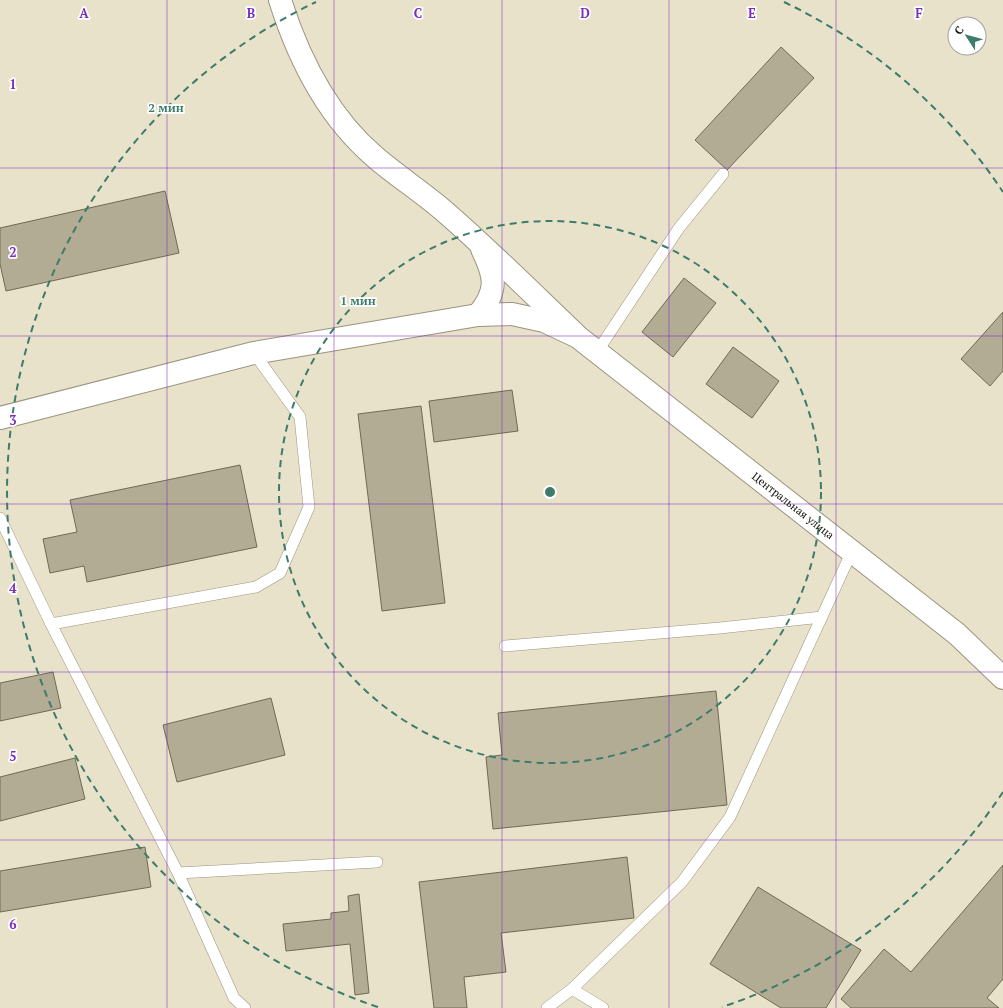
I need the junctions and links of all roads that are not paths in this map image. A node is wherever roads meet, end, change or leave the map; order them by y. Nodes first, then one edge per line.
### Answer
1 (280, 0) edge
2 (723, 174) dead end
3 (479, 242) junction
4 (478, 314) junction
5 (578, 337) junction
6 (597, 352) junction
7 (254, 353) junction
8 (0, 418) edge
9 (0, 518) edge
10 (852, 550) junction
11 (822, 617) junction
12 (51, 624) junction
13 (505, 646) dead end
14 (1003, 678) edge
15 (377, 862) dead end
16 (178, 873) junction
17 (572, 989) junction
18 (245, 1008) edge
19 (547, 1008) edge
20 (603, 1008) edge

1 - 3 street
2 - 6 lane
3 - 4 street
3 - 5 street
4 - 5 street
4 - 7 street
5 - 6 street, Центральная улица
6 - 10 street, Центральная улица
7 - 8 street
7 - 12 lane
9 - 12 lane
10 - 11 lane
10 - 14 street, Центральная улица
11 - 13 lane
11 - 17 lane
12 - 16 lane
15 - 16 lane
16 - 18 lane
17 - 19 lane
17 - 20 lane

